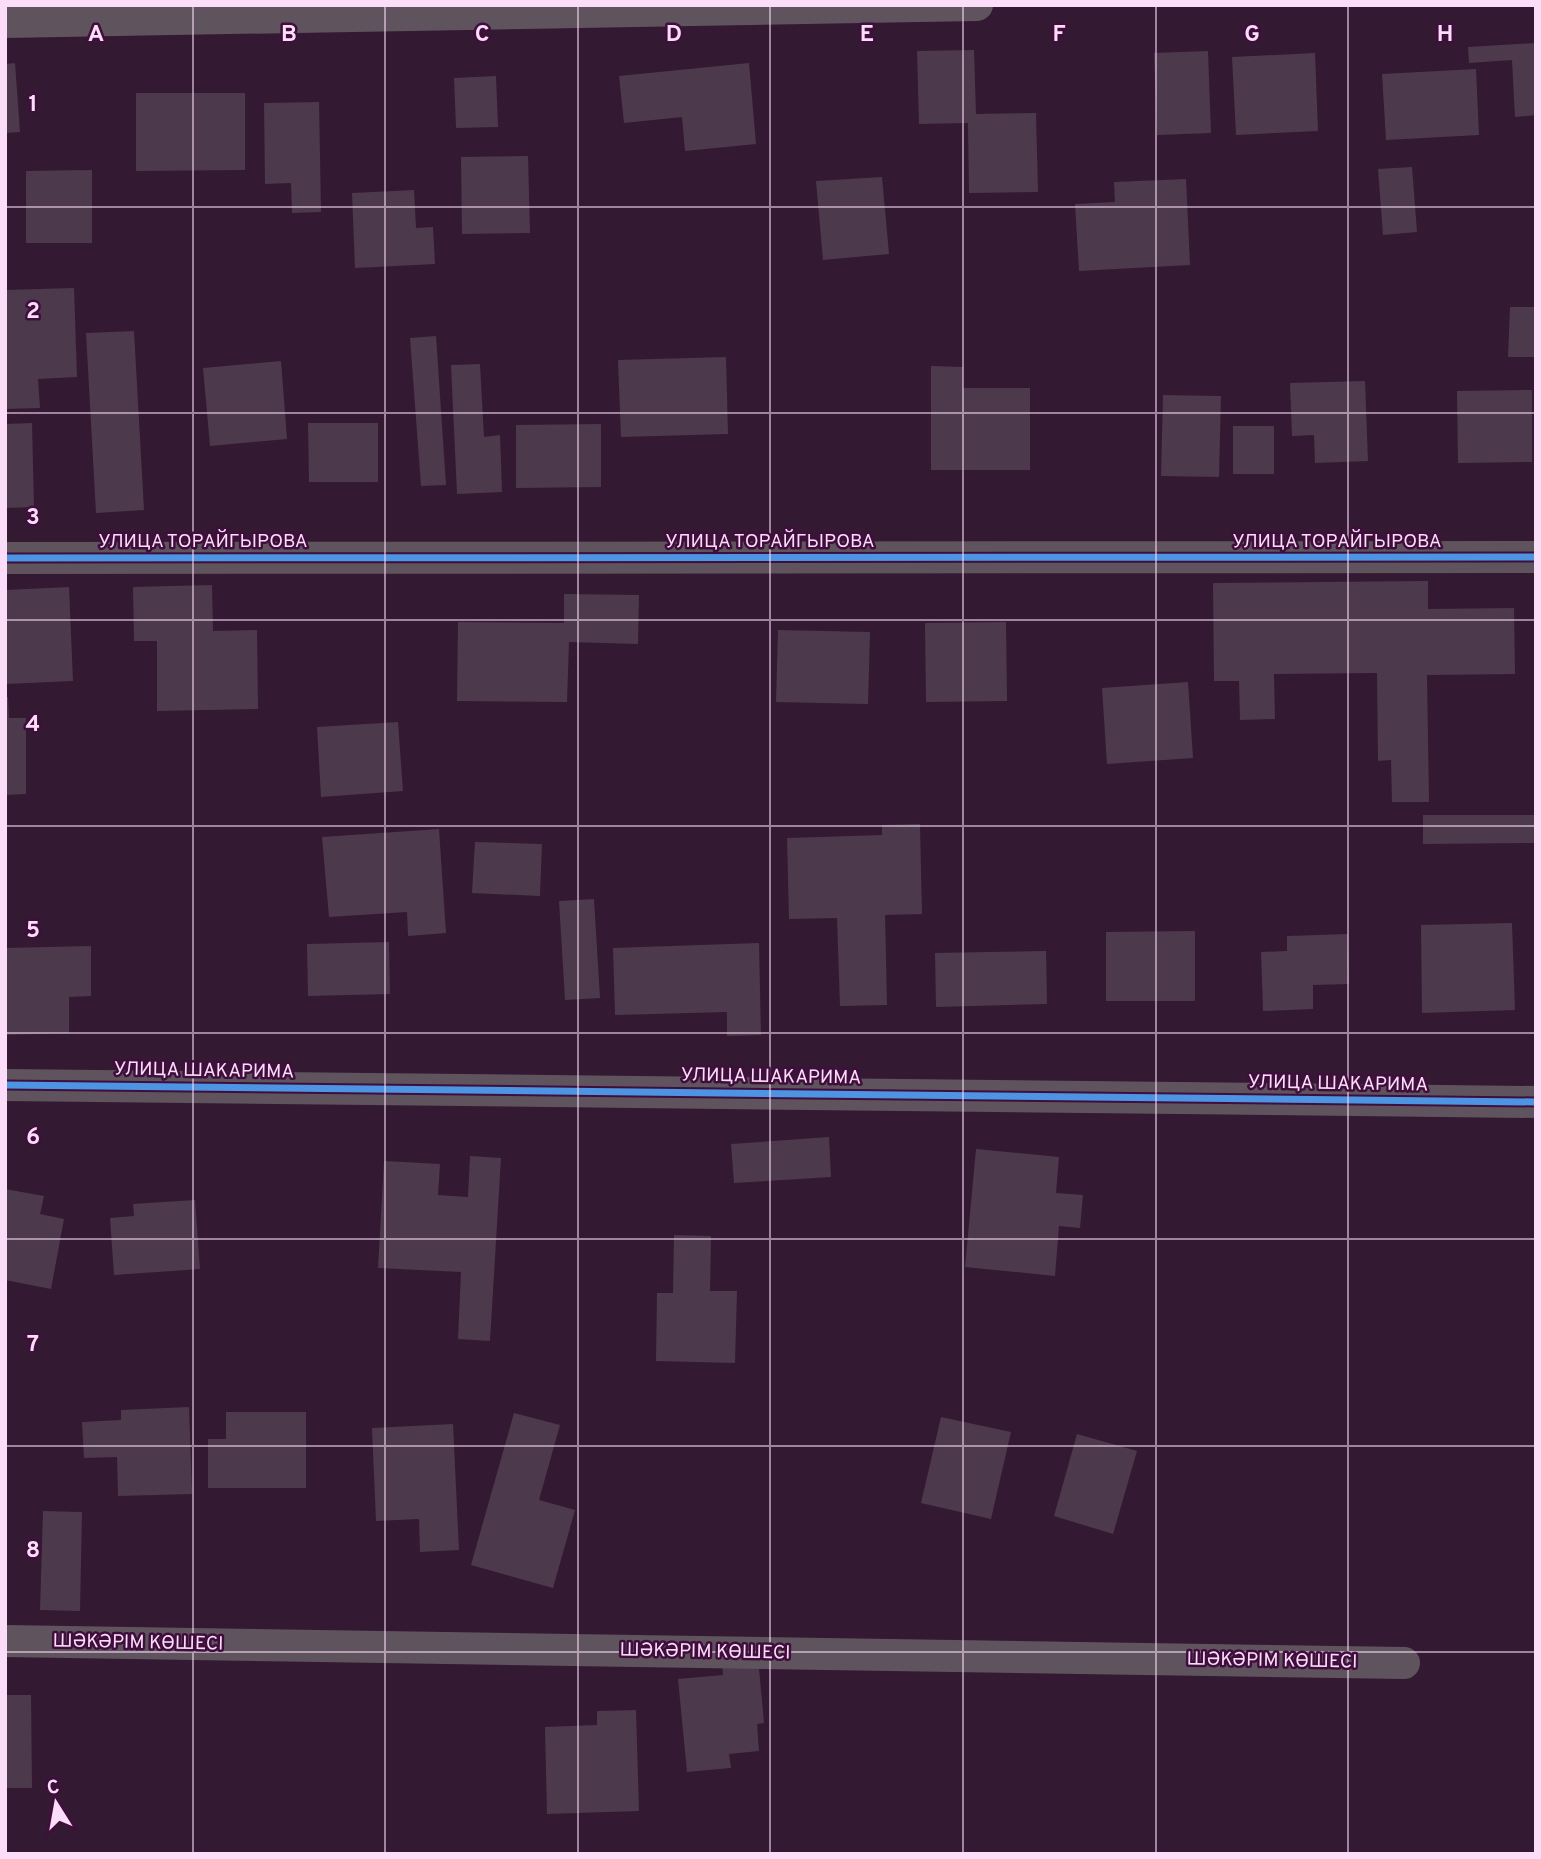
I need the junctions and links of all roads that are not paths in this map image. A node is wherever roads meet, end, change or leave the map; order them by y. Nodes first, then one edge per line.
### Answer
1 (977, 5) edge
2 (5, 22) edge
3 (1536, 557) edge
4 (5, 558) edge
5 (5, 1085) edge
6 (1536, 1102) edge
7 (5, 1641) edge
8 (1404, 1663) dead end

1 - 2 street
3 - 4 street, УЛИЦА ТОРАЙГЫРОВА
5 - 6 street, УЛИЦА ШАКАРИМА
7 - 8 street, ШӘКӘРІМ КӨШЕСІ

